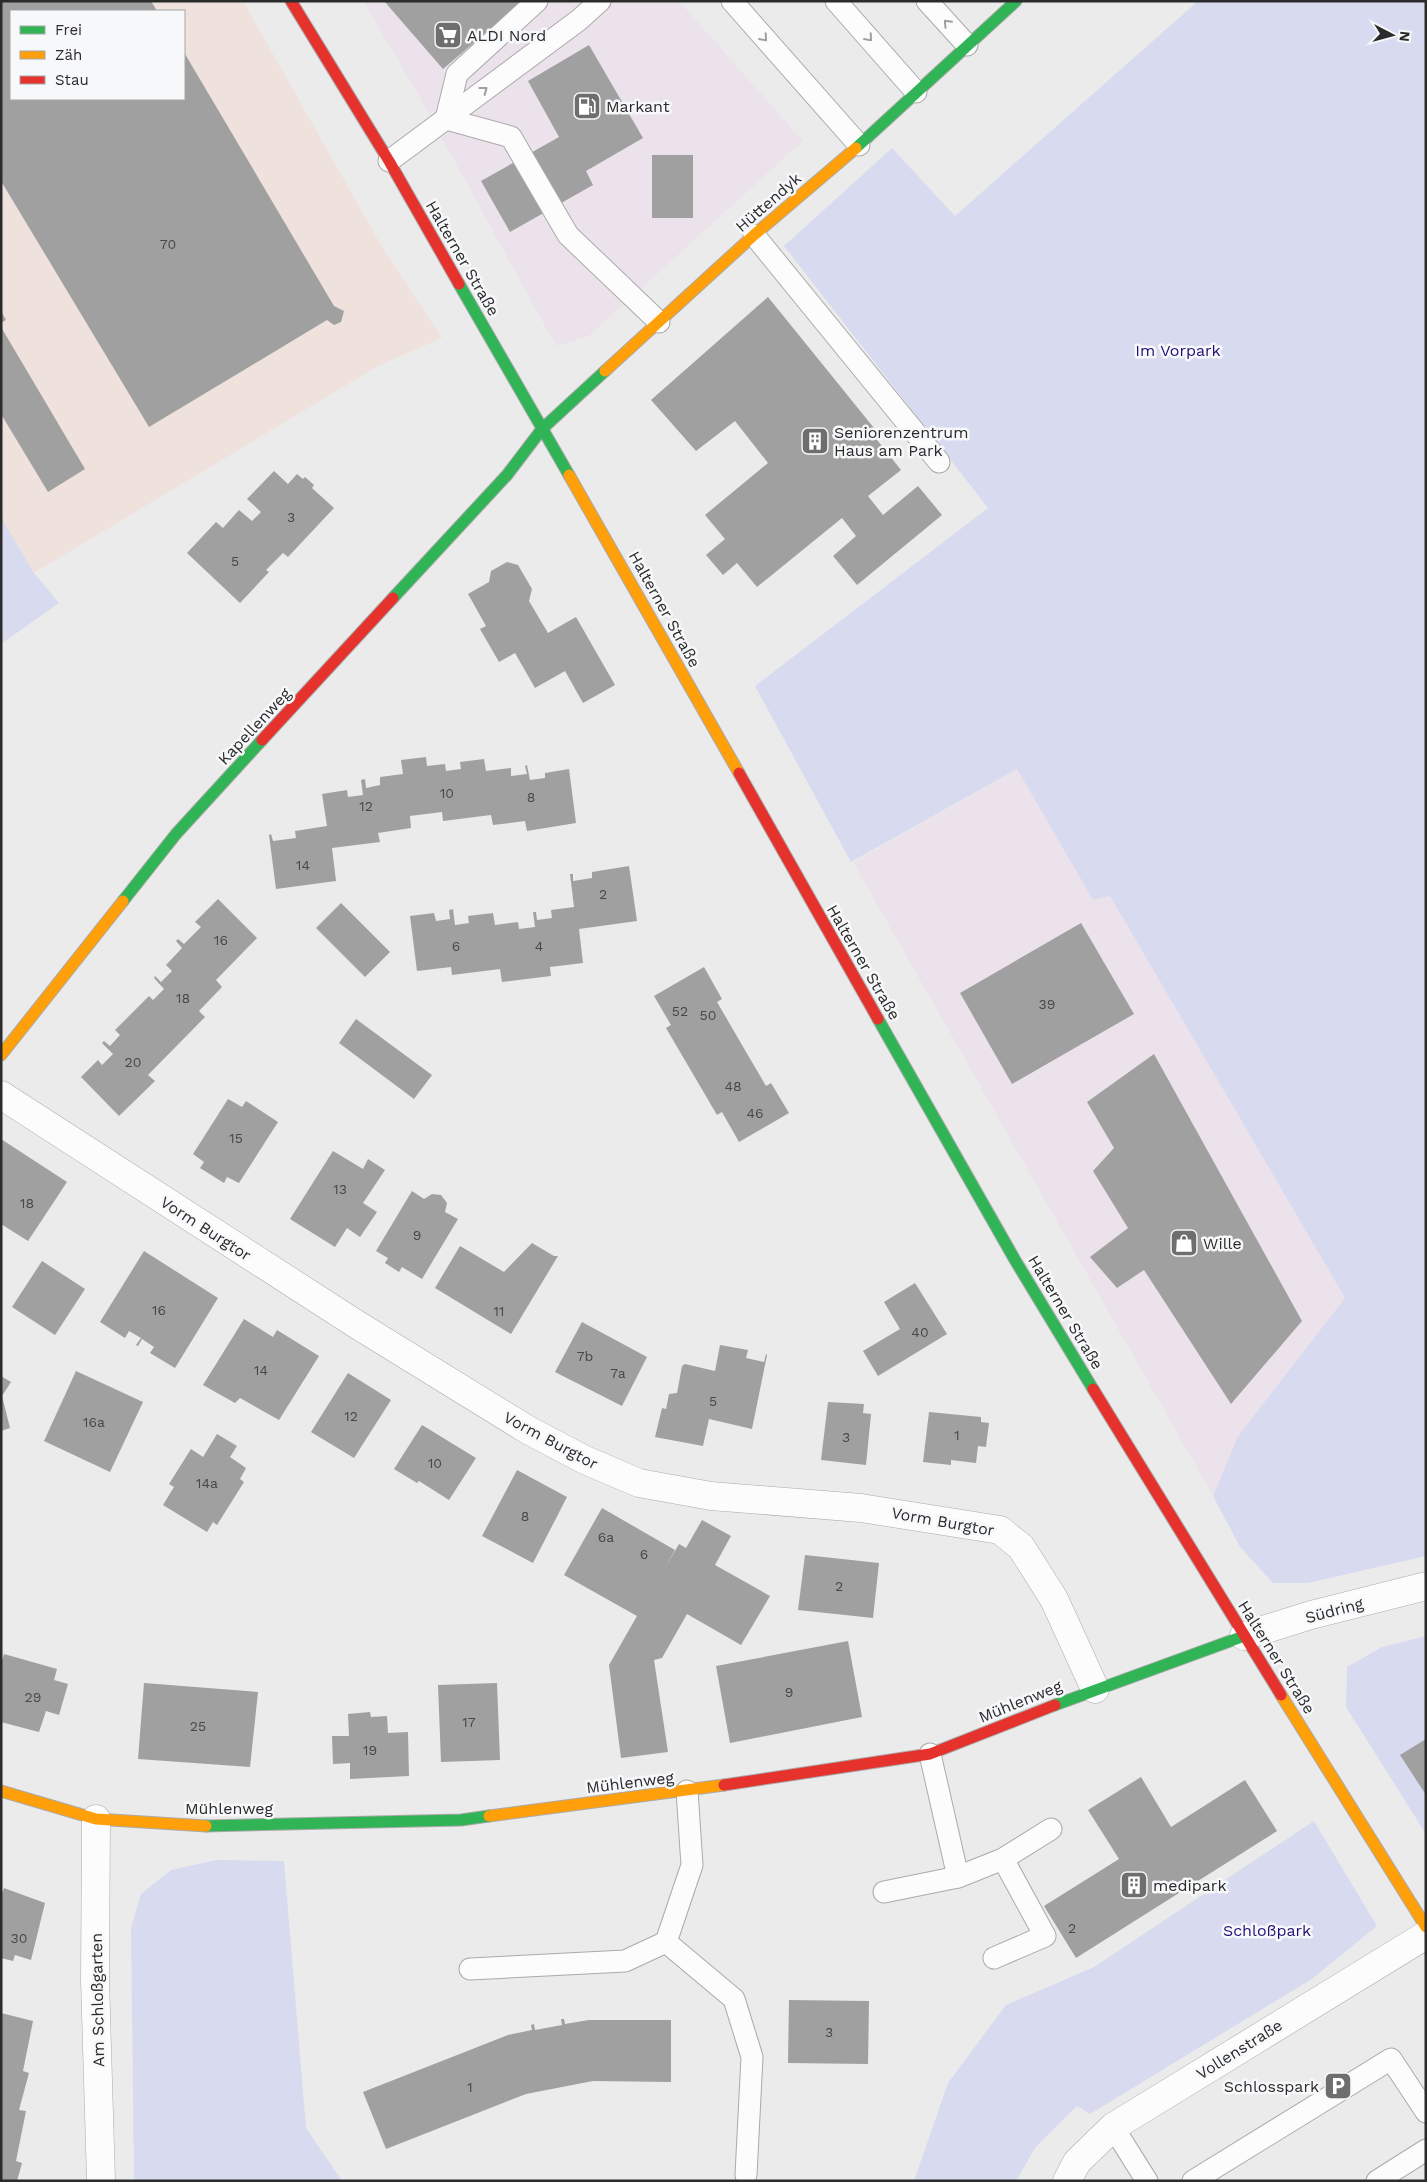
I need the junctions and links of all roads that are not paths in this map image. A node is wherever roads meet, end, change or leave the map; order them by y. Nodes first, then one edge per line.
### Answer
1 (291, 1) edge
2 (537, 1) edge
3 (600, 1) edge
4 (732, 1) edge
5 (836, 1) edge
6 (927, 1) edge
7 (1016, 1) edge
8 (967, 45) junction
9 (916, 92) junction
10 (446, 119) junction
11 (859, 145) junction
12 (389, 161) junction
13 (754, 235) junction
14 (660, 322) junction
15 (542, 429) junction
16 (939, 462) dead end
17 (1, 1055) edge
18 (1, 1095) edge
19 (1426, 1586) edge
20 (1244, 1636) junction
21 (1095, 1688) junction
22 (930, 1754) junction
23 (1, 1790) edge
24 (687, 1791) junction
25 (96, 1819) junction
26 (1051, 1829) dead end
27 (1003, 1859) junction
28 (958, 1877) junction
29 (884, 1892) dead end
30 (1426, 1927) edge
31 (1426, 1935) edge
32 (666, 1942) junction
33 (994, 1958) dead end
34 (470, 1970) dead end
35 (1426, 2112) edge
36 (1113, 2127) junction
37 (1426, 2150) edge
38 (746, 2175) dead end
39 (101, 2181) edge
40 (1068, 2181) edge
41 (1147, 2181) edge
42 (1193, 2181) edge
43 (1377, 2181) edge

1 - 12 street, Halterner Straße
2 - 10 lane
10 -> 3 lane
4 -> 11 lane
5 -> 9 lane
8 -> 6 lane
7 - 8 street, Hüttendyk
8 - 9 street, Hüttendyk
9 - 11 street, Hüttendyk
10 - 12 lane
10 - 14 lane
11 - 13 street, Hüttendyk
12 - 15 street, Halterner Straße
13 - 14 street, Hüttendyk
13 - 16 lane
14 - 15 street, Hüttendyk
15 - 17 street, Kapellenweg
15 - 20 street, Halterner Straße
18 - 21 street, Vorm Burgtor
19 - 20 street, Südring
20 - 21 street, Mühlenweg
20 - 30 street, Halterner Straße
21 - 22 street, Mühlenweg
22 - 24 street, Mühlenweg
22 - 28 lane
23 - 25 street, Mühlenweg
24 - 25 street, Mühlenweg
24 - 32 lane
25 - 39 street, Am Schloßgarten
26 - 27 lane
27 - 28 lane
27 - 33 lane
28 - 29 lane
31 - 36 street, Vollenstraße
32 - 34 lane
32 - 38 lane
35 - 42 lane
36 - 40 street, Vollenstraße
36 - 41 lane
37 - 43 lane

